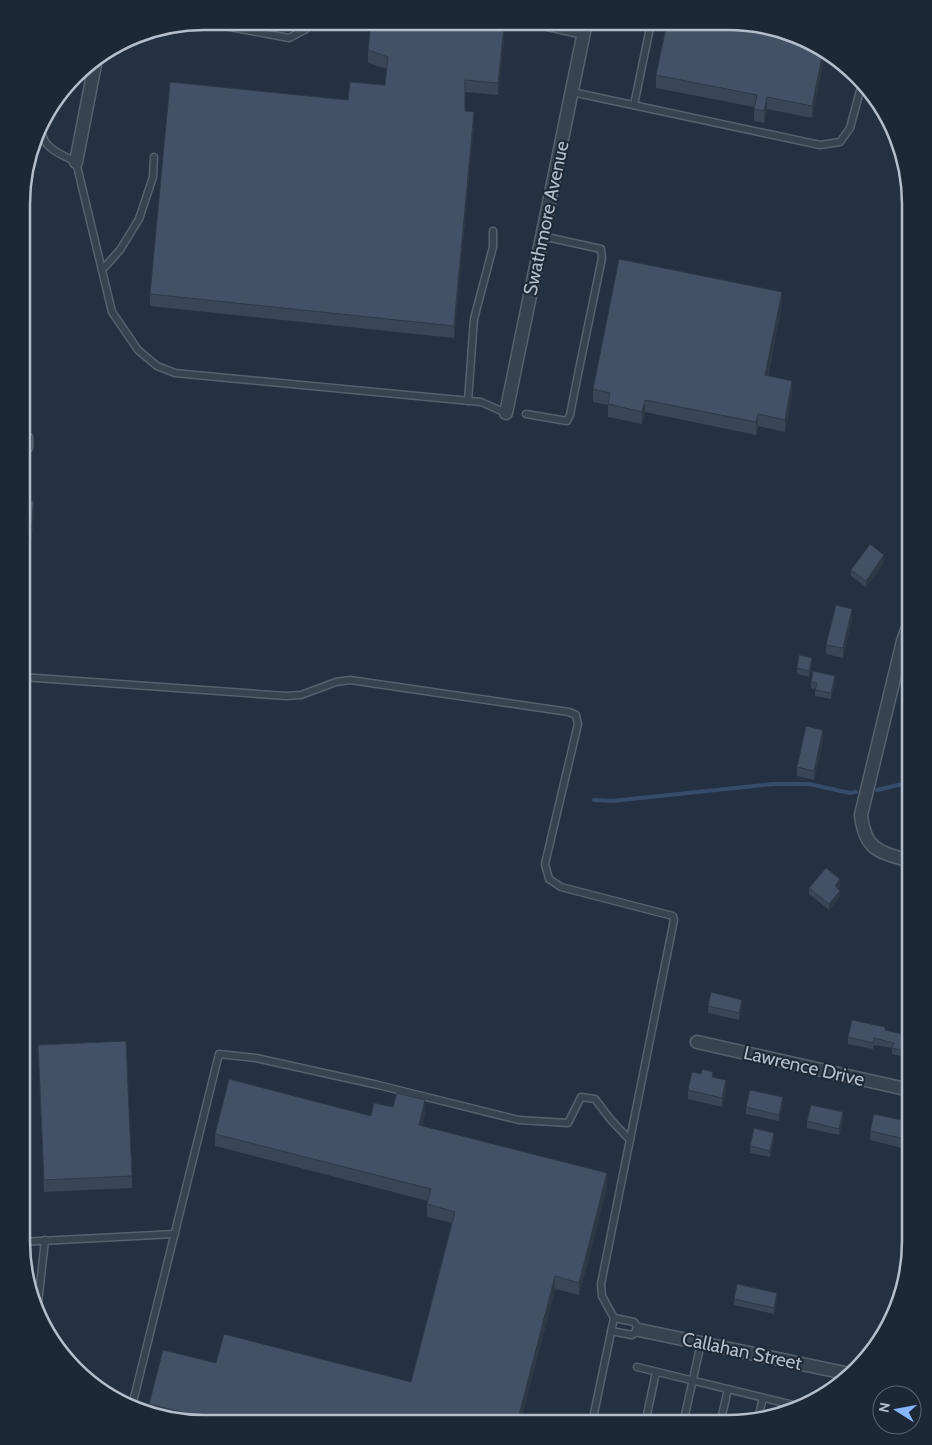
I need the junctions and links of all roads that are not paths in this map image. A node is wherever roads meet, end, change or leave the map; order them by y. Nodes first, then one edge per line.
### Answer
1 (246, 30) edge
2 (304, 30) edge
3 (585, 30) edge
4 (649, 30) edge
5 (94, 69) edge
6 (860, 91) edge
7 (572, 92) junction
8 (634, 104) junction
9 (43, 137) edge
10 (154, 156) dead end
11 (76, 162) junction
12 (493, 231) dead end
13 (542, 236) junction
14 (102, 270) junction
15 (468, 401) junction
16 (506, 413) joint
17 (526, 414) dead end
18 (902, 649) edge
19 (30, 678) edge
20 (902, 859) edge
21 (697, 1042) dead end
22 (902, 1088) edge
23 (630, 1140) junction
24 (175, 1234) junction
25 (45, 1240) junction
26 (30, 1241) edge
27 (39, 1295) edge
28 (614, 1318) junction
29 (640, 1330) junction
30 (611, 1331) junction
31 (701, 1343) junction
32 (637, 1367) dead end
33 (656, 1372) junction
34 (842, 1372) edge
35 (692, 1381) junction
36 (728, 1389) junction
37 (763, 1398) junction
38 (134, 1400) edge
39 (786, 1405) edge
40 (759, 1412) edge
41 (594, 1415) edge
42 (647, 1415) edge
43 (685, 1415) edge
44 (722, 1415) edge

1 - 2 lane
3 - 7 street, Swathmore Avenue
4 - 8 lane
5 - 11 street
6 - 8 lane
7 - 8 lane
7 - 13 street, Swathmore Avenue
9 - 11 lane
10 - 14 lane
11 - 14 lane
12 - 15 lane
13 - 16 street, Swathmore Avenue
13 - 17 lane
14 - 15 lane
15 - 16 lane
18 - 20 street
19 - 23 lane
21 - 22 street, Lawrence Drive
23 - 24 lane
23 - 28 lane
24 - 25 lane
24 - 38 lane
25 - 26 lane
25 - 27 lane
28 - 29 lane
28 - 30 lane
29 - 30 lane
29 - 31 street, Callahan Street
30 - 41 lane
31 - 34 street, Callahan Street
31 - 35 lane
32 - 33 lane
33 - 35 lane
33 - 42 lane
35 - 36 lane
35 - 43 lane
36 - 37 lane
36 - 44 lane
37 - 39 lane
37 - 40 lane

